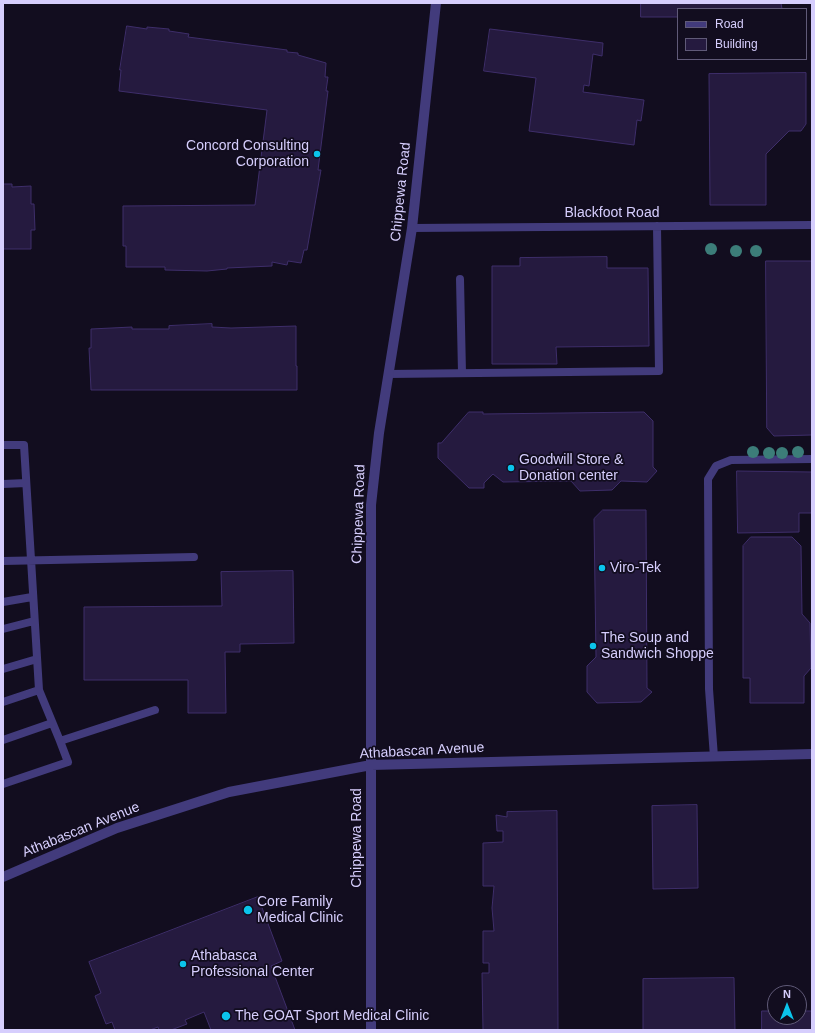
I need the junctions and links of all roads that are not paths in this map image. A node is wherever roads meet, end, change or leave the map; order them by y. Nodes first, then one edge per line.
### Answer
1 (436, 3) edge
2 (812, 225) edge
3 (657, 226) junction
4 (412, 228) junction
5 (460, 279) dead end
6 (462, 373) junction
7 (388, 374) junction
8 (3, 445) edge
9 (812, 460) edge
10 (26, 483) junction
11 (3, 484) edge
12 (194, 557) dead end
13 (30, 559) junction
14 (3, 561) edge
15 (32, 597) junction
16 (3, 602) edge
17 (34, 621) junction
18 (3, 629) edge
19 (37, 659) junction
20 (3, 669) edge
21 (39, 690) junction
22 (3, 702) edge
23 (155, 710) dead end
24 (52, 722) junction
25 (3, 740) edge
26 (60, 741) junction
27 (812, 754) edge
28 (714, 757) junction
29 (371, 765) junction
30 (3, 784) edge
31 (3, 877) edge
32 (371, 1030) edge

1 - 4 street, Chippewa Road
2 - 3 lane, Blackfoot Road
3 - 4 lane, Blackfoot Road
3 - 6 lane
4 - 7 street, Chippewa Road
5 - 6 lane
6 - 7 lane
7 - 29 street, Chippewa Road
8 - 10 lane
9 - 28 lane
10 - 11 lane
10 - 13 lane
12 - 13 lane
13 - 14 lane
13 - 15 lane
15 - 16 lane
15 - 17 lane
17 - 18 lane
17 - 19 lane
19 - 20 lane
19 - 21 lane
21 - 22 lane
21 - 24 lane
23 - 26 lane
24 - 25 lane
24 - 26 lane
26 - 30 lane
27 - 28 street, Athabascan Avenue
28 - 29 street, Athabascan Avenue
29 - 31 street, Athabascan Avenue
29 - 32 street, Chippewa Road

